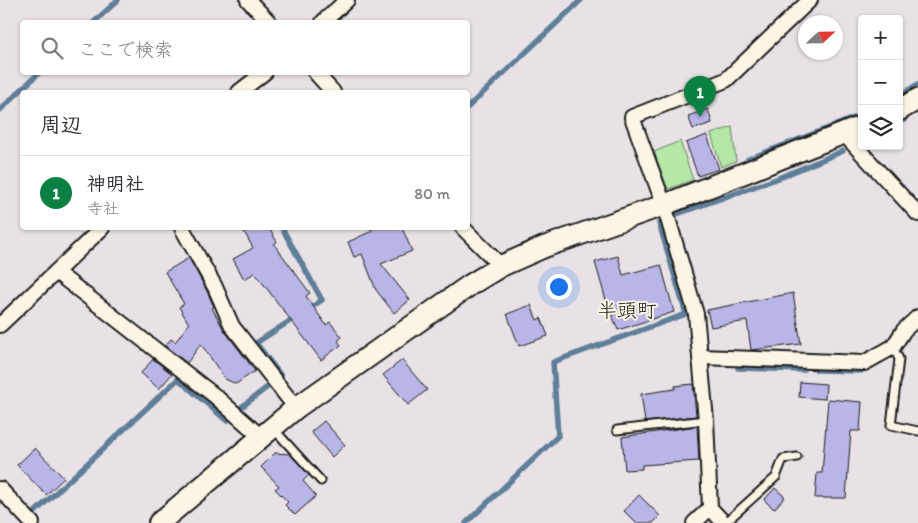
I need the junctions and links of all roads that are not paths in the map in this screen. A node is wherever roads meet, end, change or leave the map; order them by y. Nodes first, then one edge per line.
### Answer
1 (248, 0) edge
2 (347, 0) edge
3 (810, 0) edge
4 (267, 20) edge
5 (325, 20) edge
6 (260, 75) edge
7 (318, 75) edge
8 (242, 90) edge
9 (331, 90) edge
10 (918, 99) edge
11 (903, 108) edge
12 (853, 130) edge
13 (664, 205) junction
14 (918, 214) edge
15 (100, 230) edge
16 (183, 230) edge
17 (465, 230) edge
18 (501, 266) junction
19 (56, 272) junction
20 (918, 317) edge
21 (0, 325) edge
22 (892, 347) junction
23 (700, 357) junction
24 (296, 408) junction
25 (706, 420) junction
26 (616, 430) dead end
27 (918, 431) edge
28 (267, 433) junction
29 (796, 457) dead end
30 (321, 481) dead end
31 (0, 489) edge
32 (710, 508) junction
33 (32, 523) edge
34 (159, 523) edge
35 (694, 523) edge
36 (725, 523) edge

1 - 4 street
2 - 5 street
3 - 13 street
6 - 8 street
7 - 9 street
10 - 11 street
12 - 13 street
12 - 14 street
13 - 18 street
13 - 23 street
15 - 19 street
16 - 24 street
17 - 18 street
18 - 24 street
19 - 21 street
19 - 28 street
20 - 22 street
22 - 23 street
22 - 27 lane
23 - 25 street
24 - 28 street
25 - 26 lane
25 - 32 street
28 - 30 lane
28 - 34 street
29 - 36 lane
31 - 33 street
32 - 35 street
32 - 36 street

